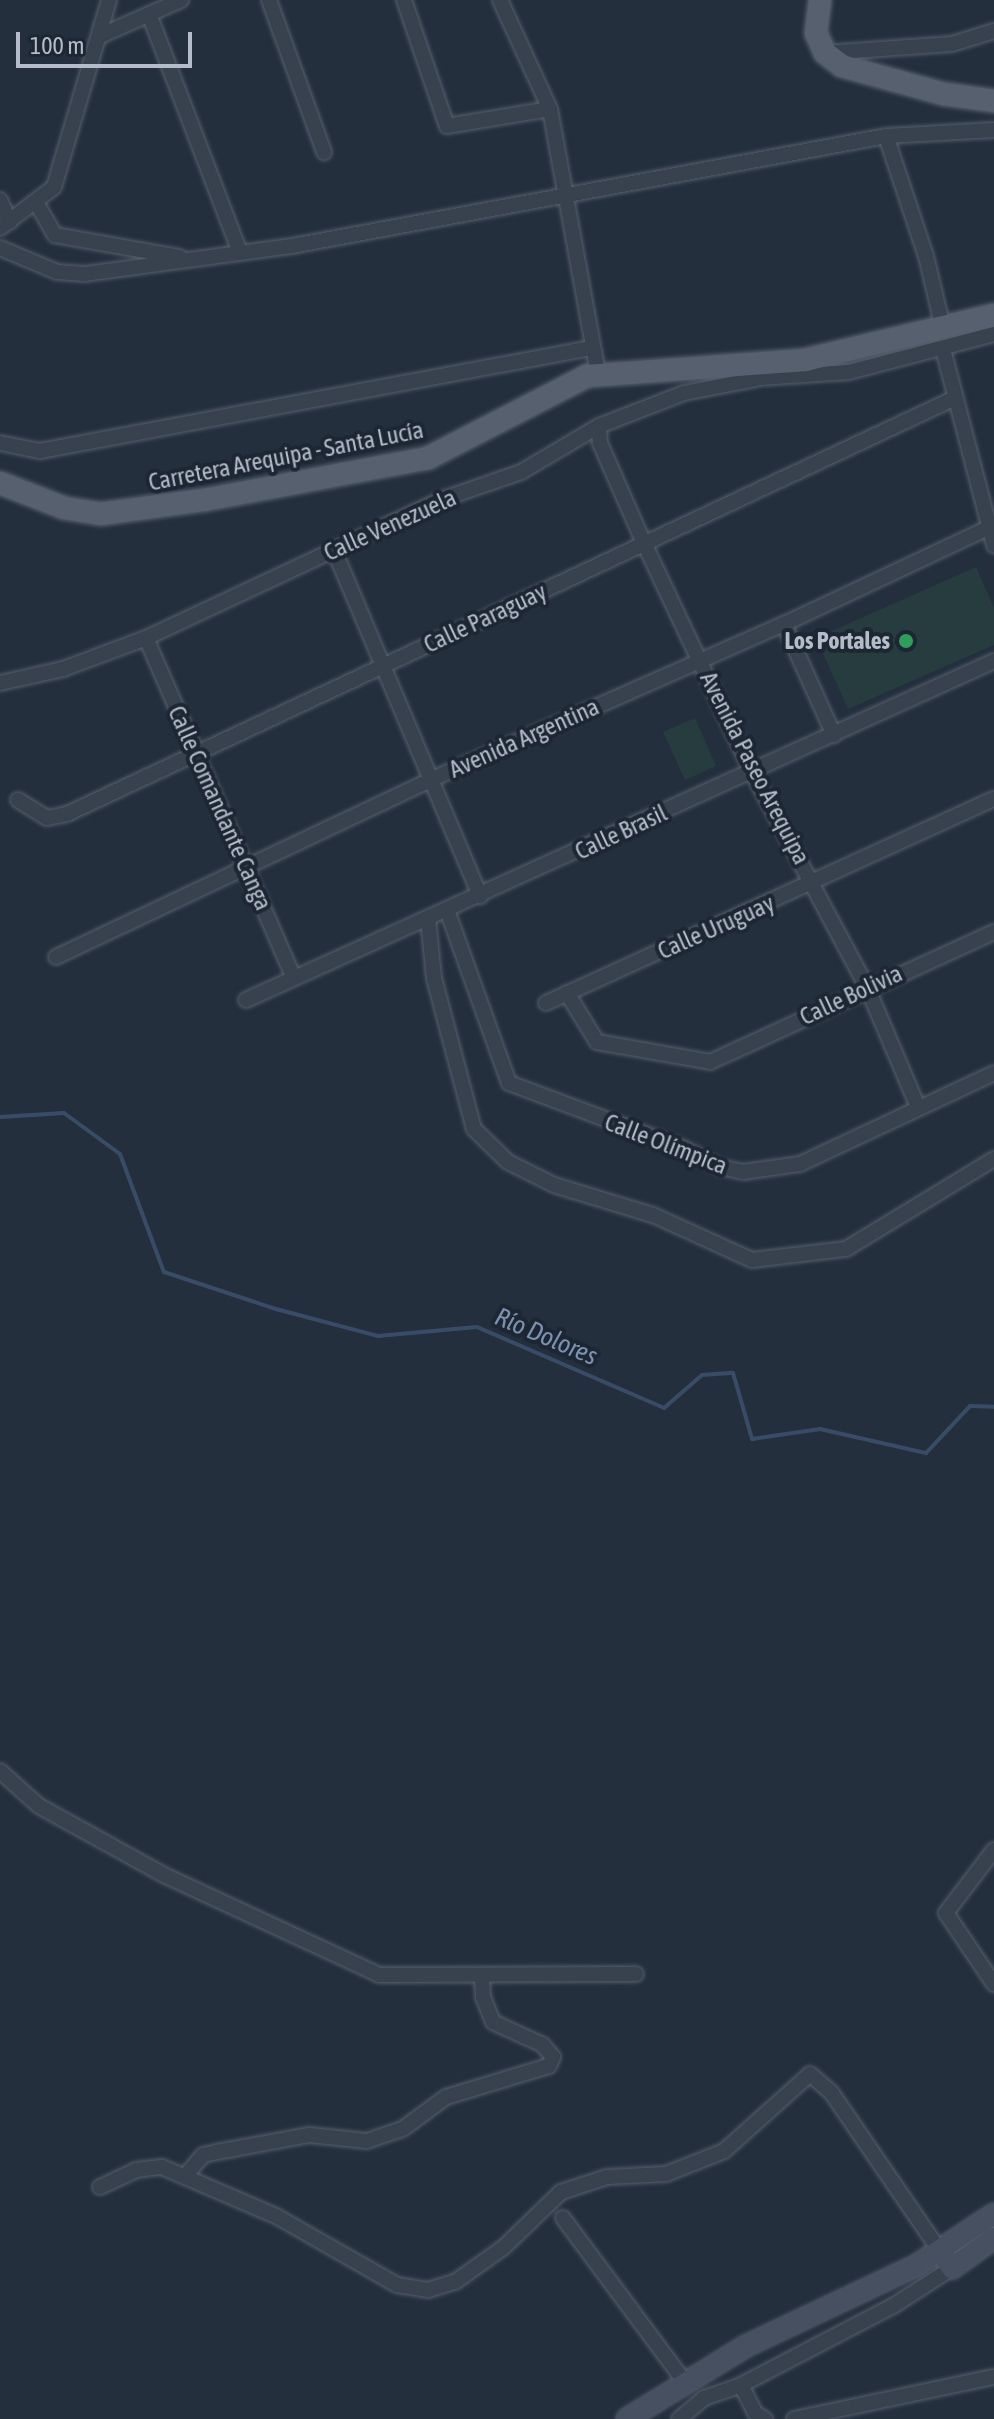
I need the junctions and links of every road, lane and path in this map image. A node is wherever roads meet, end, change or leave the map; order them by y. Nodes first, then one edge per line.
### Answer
1 (109, 0) edge
2 (181, 0) edge
3 (269, 0) edge
4 (404, 0) edge
5 (500, 0) edge
6 (820, 0) edge
7 (149, 14) junction
8 (994, 31) edge
9 (100, 36) junction
10 (825, 53) junction
11 (994, 101) edge
12 (550, 109) junction
13 (994, 130) edge
14 (886, 136) junction
15 (324, 152) dead end
16 (567, 194) junction
17 (0, 200) edge
18 (37, 204) junction
19 (5, 225) edge
20 (0, 248) edge
21 (240, 252) junction
22 (200, 260) junction
23 (994, 315) edge
24 (994, 334) edge
25 (943, 339) junction
26 (591, 348) junction
27 (777, 364) junction
28 (598, 374) junction
29 (756, 379) junction
30 (953, 399) junction
31 (599, 426) junction
32 (0, 443) edge
33 (0, 483) edge
34 (992, 526) edge
35 (644, 543) junction
36 (994, 545) edge
37 (334, 550) junction
38 (784, 624) junction
39 (146, 638) junction
40 (700, 661) junction
41 (994, 661) edge
42 (386, 664) junction
43 (0, 683) edge
44 (834, 735) junction
45 (192, 752) junction
46 (752, 772) junction
47 (432, 779) junction
48 (994, 799) edge
49 (18, 800) dead end
50 (249, 865) junction
51 (815, 882) junction
52 (480, 896) junction
53 (447, 910) junction
54 (428, 918) junction
55 (994, 932) edge
56 (56, 957) dead end
57 (294, 978) junction
58 (867, 987) junction
59 (567, 993) junction
60 (246, 1000) dead end
61 (546, 1003) dead end
62 (994, 1073) edge
63 (918, 1107) junction
64 (994, 1159) edge
65 (0, 1771) edge
66 (994, 1850) edge
67 (636, 1974) dead end
68 (482, 1975) junction
69 (994, 1984) edge
70 (185, 2176) junction
71 (100, 2187) dead end
72 (994, 2214) edge
73 (563, 2218) dead end
74 (994, 2238) edge
75 (940, 2251) junction
76 (952, 2268) junction
77 (994, 2377) edge
78 (684, 2381) junction
79 (741, 2385) junction
80 (875, 2411) edge
81 (627, 2419) edge
82 (679, 2419) edge
83 (765, 2419) edge
84 (794, 2419) edge

1 - 9 street
2 - 7 street
3 - 15 street
4 - 12 street
5 - 12 street
6 - 10 main road
7 - 9 street
7 - 21 street
8 - 10 street
9 - 18 street
10 - 11 main road
12 - 16 street
13 - 14 street
14 - 16 street
14 - 25 street
16 - 21 street
16 - 26 street
17 - 19 street
18 - 19 street
18 - 22 street
20 - 22 street
21 - 22 street
23 - 25 main road, Carretera Arequipa - Santa Lucía
24 - 25 street
25 - 27 main road, Carretera Arequipa - Santa Lucía
25 - 29 street
25 - 30 street
26 - 28 street
26 - 32 street
27 - 28 main road, Carretera Arequipa - Santa Lucía
27 - 29 street, Calle Venezuela
28 - 33 main road, Carretera Arequipa - Santa Lucía
29 - 31 street, Calle Venezuela
30 - 34 street
30 - 35 street, Calle Paraguay
31 - 35 street, Avenida Paseo Arequipa
31 - 37 street, Calle Venezuela
34 - 36 street
34 - 38 street, Avenida Argentina
35 - 40 street, Avenida Paseo Arequipa
35 - 42 street, Calle Paraguay
37 - 39 street, Calle Venezuela
37 - 42 street
38 - 40 street, Avenida Argentina
38 - 44 street
39 - 43 street, Calle Venezuela
39 - 45 street, Calle Comandante Canga
40 - 46 street, Avenida Paseo Arequipa
40 - 47 street, Avenida Argentina
41 - 44 street, Calle Brasil
42 - 45 street, Calle Paraguay
42 - 47 street
44 - 46 street, Calle Brasil
45 - 49 street, Calle Paraguay
45 - 50 street, Calle Comandante Canga
46 - 51 street, Avenida Paseo Arequipa
46 - 52 street, Calle Brasil
47 - 50 street, Avenida Argentina
47 - 52 street
48 - 51 street, Calle Uruguay
50 - 56 street, Avenida Argentina
50 - 57 street, Calle Comandante Canga
51 - 58 street, Avenida Paseo Arequipa
51 - 59 street, Calle Uruguay
52 - 53 street, Calle Brasil
53 - 54 street, Calle Brasil
53 - 63 street, Calle Olímpica
54 - 57 street, Calle Brasil
54 - 64 street
55 - 58 street, Calle Bolivia
57 - 60 street, Calle Brasil
58 - 59 street, Calle Bolivia
58 - 63 street, Avenida Paseo Arequipa
59 - 61 street, Calle Uruguay
62 - 63 street, Calle Olímpica
65 - 68 street
66 - 69 street
67 - 68 street
68 - 70 street
70 - 71 street
70 - 75 street
72 - 75 street
73 - 78 street
74 - 76 street
75 - 76 street
75 - 78 street
76 - 79 street
77 - 80 street
78 - 81 street
79 - 82 street
79 - 83 street
80 - 84 street

